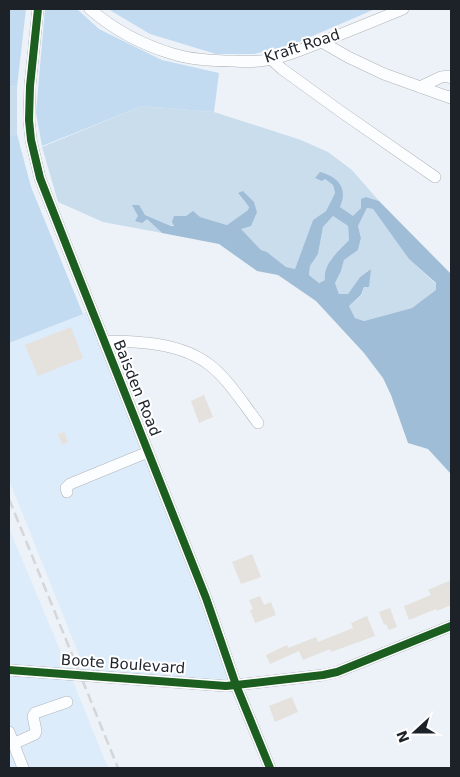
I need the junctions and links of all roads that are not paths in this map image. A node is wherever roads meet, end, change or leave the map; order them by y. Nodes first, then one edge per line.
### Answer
1 (38, 9) edge
2 (90, 9) edge
3 (403, 9) edge
4 (322, 42) junction
5 (271, 59) junction
6 (451, 78) edge
7 (420, 87) junction
8 (451, 96) edge
9 (435, 177) dead end
10 (104, 342) junction
11 (258, 424) dead end
12 (148, 452) junction
13 (67, 492) dead end
14 (451, 626) edge
15 (9, 670) edge
16 (236, 685) junction
17 (67, 702) dead end
18 (9, 732) edge
19 (13, 744) junction
20 (23, 768) edge
21 (270, 768) edge

1 - 10 street, Baisden Road
2 - 5 street, Kraft Road
3 - 4 street, Kraft Road
4 - 5 street, Kraft Road
4 - 7 street
5 - 9 street
6 - 7 street
7 - 8 street
10 - 11 street
10 - 12 street, Baisden Road
12 - 13 street
12 - 16 street, Baisden Road
14 - 16 street, Boote Boulevard
15 - 16 street, Boote Boulevard
16 - 21 street, Baisden Road
17 - 19 street
18 - 19 street
19 - 20 street

